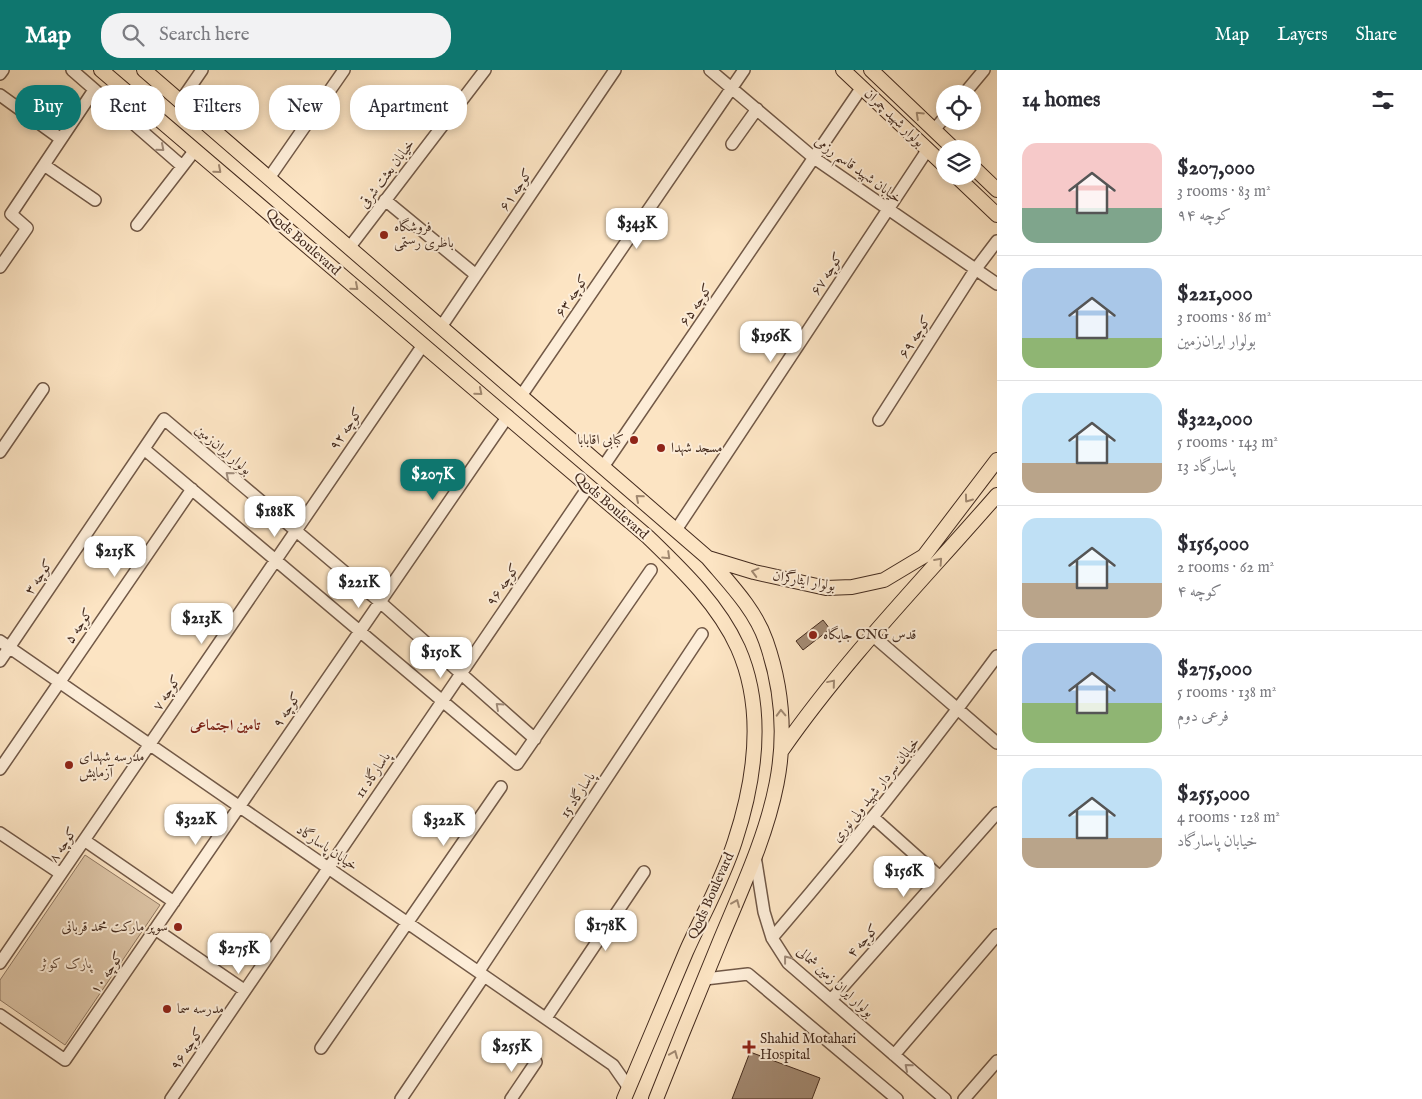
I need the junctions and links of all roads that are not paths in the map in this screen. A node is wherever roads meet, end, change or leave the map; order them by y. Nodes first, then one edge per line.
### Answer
1 (3, 70) edge
2 (72, 70) edge
3 (102, 70) edge
4 (144, 70) edge
5 (202, 70) edge
6 (344, 70) edge
7 (485, 70) edge
8 (616, 70) edge
9 (710, 70) edge
10 (744, 70) edge
11 (843, 70) edge
12 (872, 70) edge
13 (984, 70) edge
14 (0, 74) edge
15 (192, 85) edge
16 (972, 85) edge
17 (91, 87) edge
18 (862, 87) junction
19 (731, 88) junction
20 (91, 94) edge
21 (0, 95) edge
22 (175, 98) edge
23 (757, 109) junction
24 (936, 128) edge
25 (140, 130) edge
26 (213, 130) edge
27 (934, 130) junction
28 (61, 139) junction
29 (945, 140) edge
30 (732, 144) dead end
31 (928, 149) junction
32 (195, 150) junction
33 (936, 157) edge
34 (814, 158) junction
35 (44, 165) junction
36 (182, 166) junction
37 (981, 175) edge
38 (269, 178) junction
39 (965, 185) edge
40 (997, 190) edge
41 (95, 200) dead end
42 (386, 200) junction
43 (887, 210) junction
44 (997, 215) edge
45 (138, 225) dead end
46 (997, 241) edge
47 (349, 248) junction
48 (0, 267) edge
49 (975, 270) junction
50 (476, 275) junction
51 (997, 284) edge
52 (441, 327) junction
53 (423, 345) junction
54 (43, 388) dead end
55 (521, 396) junction
56 (508, 416) junction
57 (164, 419) joint
58 (879, 420) dead end
59 (144, 448) junction
60 (0, 452) edge
61 (997, 460) edge
62 (603, 467) junction
63 (589, 486) junction
64 (192, 489) junction
65 (997, 495) edge
66 (676, 530) junction
67 (296, 531) junction
68 (708, 558) junction
69 (276, 560) junction
70 (651, 570) dead end
71 (380, 602) junction
72 (360, 631) junction
73 (702, 634) dead end
74 (872, 635) junction
75 (5, 644) edge
76 (997, 656) edge
77 (0, 660) edge
78 (462, 673) junction
79 (60, 682) junction
80 (442, 701) junction
81 (959, 710) junction
82 (535, 739) junction
83 (997, 743) edge
84 (150, 744) junction
85 (782, 750) junction
86 (0, 769) edge
87 (501, 787) dead end
88 (240, 806) junction
89 (997, 813) edge
90 (874, 818) junction
91 (0, 833) edge
92 (84, 840) junction
93 (755, 856) junction
94 (328, 867) junction
95 (644, 872) dead end
96 (61, 874) junction
97 (940, 877) junction
98 (174, 902) junction
99 (408, 922) junction
100 (156, 929) junction
101 (997, 935) edge
102 (772, 938) junction
103 (0, 963) edge
104 (481, 974) junction
105 (704, 979) junction
106 (244, 990) junction
107 (831, 1000) junction
108 (0, 1015) edge
109 (546, 1018) junction
110 (321, 1048) dead end
111 (894, 1055) junction
112 (997, 1061) edge
113 (536, 1062) dead end
114 (626, 1093) edge
115 (171, 1099) edge
116 (401, 1099) edge
117 (511, 1099) edge
118 (656, 1099) edge
119 (896, 1099) edge
120 (945, 1099) edge
121 (964, 1099) edge

1 - 14 street
2 - 17 street
3 - 32 main road, Qods Boulevard
4 - 22 main road, Qods Boulevard
5 - 15 street
6 - 38 street
7 - 42 street, خیابان بعثت شرقی
8 - 50 street, کوچه ۶۱
9 - 19 street, خیابان شهید قاسم رزمی
10 - 19 street, کوچه ۶۳
11 - 18 main road, بولوار شهید چمران
27 -> 12 main road, بولوار شهید چمران
13 - 16 street
18 - 31 main road, بولوار شهید چمران
18 - 34 street, کوچه ۶۵
19 - 23 street, خیابان شهید قاسم رزمی
19 - 55 street, کوچه ۶۳
20 - 28 street
21 - 28 street
23 - 30 street
23 - 34 street, خیابان شهید قاسم رزمی
24 - 27 street
25 -> 36 street
26 - 38 main road, Qods Boulevard
27 - 29 main road, بولوار شهید چمران
28 - 35 street
31 - 33 main road, بولوار شهید چمران
31 - 43 street, کوچه ۶۷
32 - 36 street
32 -> 53 main road, Qods Boulevard
34 - 43 street, خیابان شهید قاسم رزمی
34 - 62 street, کوچه ۶۵
35 - 41 street
35 - 48 street
36 - 45 street
37 - 40 main road
38 - 47 main road, Qods Boulevard
39 - 44 main road
42 - 47 street, خیابان بعثت شرقی
42 - 50 street
43 - 49 street, خیابان شهید قاسم رزمی
43 - 66 street, کوچه ۶۷
46 - 49 street, کوچه ۶۹
47 - 52 main road, Qods Boulevard
49 - 51 street, خیابان شهید قاسم رزمی
49 - 58 street, کوچه ۶۹
50 - 52 street, کوچه ۶۱
52 - 55 main road, Qods Boulevard
53 -> 56 main road, Qods Boulevard
53 - 67 street, کوچه ۹۲
54 - 60 street
55 - 62 main road, Qods Boulevard
56 - 63 main road, Qods Boulevard
56 - 71 street, کوچه ۹
57 - 59 street, کوچه ۳
67 -> 57 street, بولوار ایران‌زمین
59 - 64 street
59 - 75 street, کوچه ۳
61 -> 68 main road, بولوار ایثارگران
66 -> 62 main road, Qods Boulevard
63 - 78 street, کوچه ۹۶
63 -> 114 main road, Qods Boulevard
64 - 69 street
64 - 79 street, کوچه ۵
74 -> 65 main road
66 - 68 main road, Qods Boulevard
67 - 69 street, کوچه ۹۲
67 - 71 street, بولوار ایران‌زمین
85 -> 68 main road, Qods Boulevard
69 - 72 street
69 - 84 street, کوچه ۷
70 - 82 street
71 - 72 street, کوچه ۹
71 - 78 street, بولوار ایران‌زمین
72 - 80 street
72 - 88 street, کوچه ۹
73 - 104 street, پاسارگاد 15
74 - 81 street
85 -> 74 main road
75 - 77 street
75 - 79 street, خیابان پاسارگاد
76 - 81 street, خیابان سردار شهید ولی نوری
78 - 80 street, کوچه ۹۶
82 -> 78 street, بولوار ایران‌زمین
79 - 84 street, خیابان پاسارگاد
79 - 86 street, کوچه ۵
80 - 82 street
80 - 94 street, پاسارگاد 11
81 - 83 street
81 - 90 street, خیابان سردار شهید ولی نوری
84 - 88 street, خیابان پاسارگاد
84 - 92 street, کوچه ۸
85 - 93 main road, Qods Boulevard
87 - 99 street
88 - 94 street, خیابان پاسارگاد
88 - 98 street, کوچه ۹
89 - 97 street, کوچه ۴
90 - 97 street
90 - 102 street, خیابان سردار شهید ولی نوری
91 - 96 street
92 - 96 street, کوچه ۸
92 - 98 street
93 - 102 street, بولوار ایران زمین شمالی
105 -> 93 main road, Qods Boulevard
94 - 99 street, خیابان پاسارگاد
94 - 106 street, کوچه ۹۶
95 - 109 street
96 - 103 street, کوچه ۸
97 - 107 street, کوچه ۴
98 - 100 street, کوچه ۱۰
99 - 104 street, خیابان پاسارگاد
99 - 110 street
100 - 106 street
100 - 108 street, کوچه ۱۰
101 - 111 street
107 -> 102 street, بولوار ایران زمین شمالی
104 - 109 street, خیابان پاسارگاد
104 - 116 street, پاسارگاد 15
118 -> 105 main road, Qods Boulevard
105 - 119 street
106 - 115 street, کوچه ۹۶
107 - 111 street, بولوار ایران زمین شمالی
109 - 114 street, خیابان پاسارگاد
120 -> 111 street, بولوار ایران زمین شمالی
112 - 121 street
113 - 117 street

